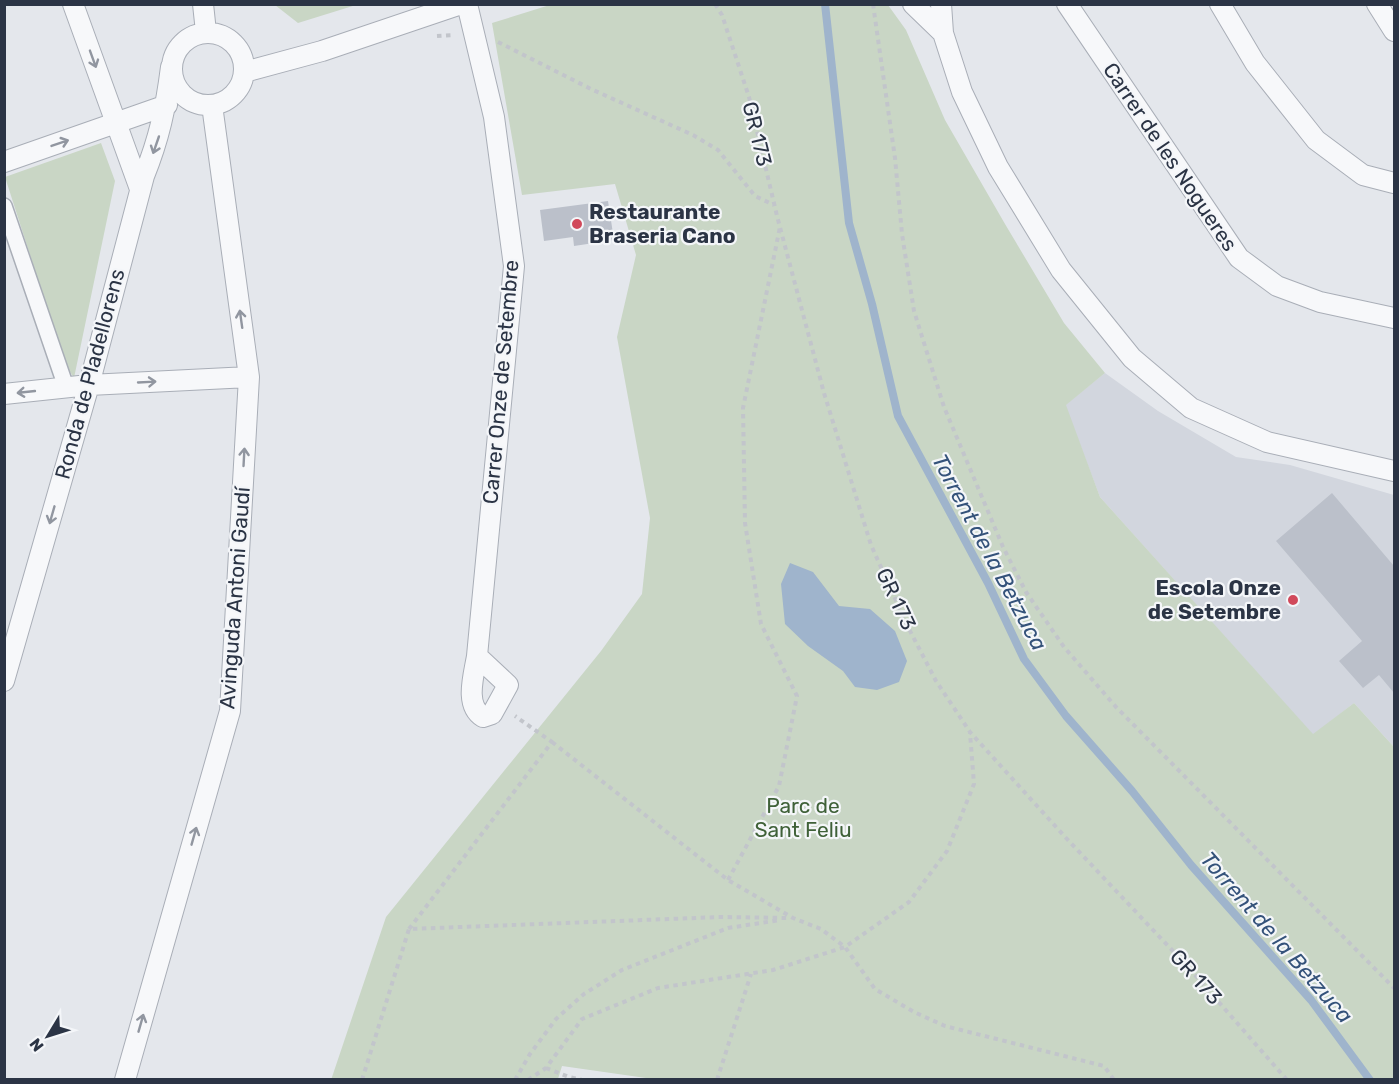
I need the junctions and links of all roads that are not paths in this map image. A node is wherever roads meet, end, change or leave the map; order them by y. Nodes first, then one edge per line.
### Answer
1 (72, 4) edge
2 (203, 4) edge
3 (461, 4) edge
4 (467, 4) edge
5 (913, 4) edge
6 (941, 4) edge
7 (1067, 4) edge
8 (1220, 4) edge
9 (1377, 4) edge
10 (1395, 31) edge
11 (206, 32) junction
12 (943, 33) junction
13 (171, 68) junction
14 (244, 72) junction
15 (166, 105) junction
16 (212, 105) junction
17 (116, 123) junction
18 (4, 162) edge
19 (1395, 183) edge
20 (140, 189) junction
21 (4, 206) edge
22 (1395, 318) edge
23 (249, 377) junction
24 (89, 385) junction
25 (66, 387) junction
26 (4, 394) edge
27 (1395, 471) edge
28 (477, 656) junction
29 (4, 681) edge
30 (125, 1080) edge

1 -> 17 street
2 - 11 street
3 - 14 street
4 - 28 street, Carrer Onze de Setembre
5 - 12 street
6 - 12 street
7 - 22 street, Carrer de les Nogueres
8 - 19 street
9 - 10 street
11 - 13 street
11 - 14 street
12 - 27 street
13 - 15 street, Ronda de Pladellorens
13 - 16 street
14 - 16 street
15 - 17 street
15 -> 20 street, Ronda de Pladellorens
23 -> 16 street, Avinguda Antoni Gaudí
18 -> 17 street
17 - 20 street
20 - 24 street, Ronda de Pladellorens
21 - 25 street
24 -> 23 street
30 -> 23 street, Avinguda Antoni Gaudí
24 - 25 street
24 -> 29 street, Ronda de Pladellorens
25 -> 26 street
28 - 28 street, Carrer Onze de Setembre

